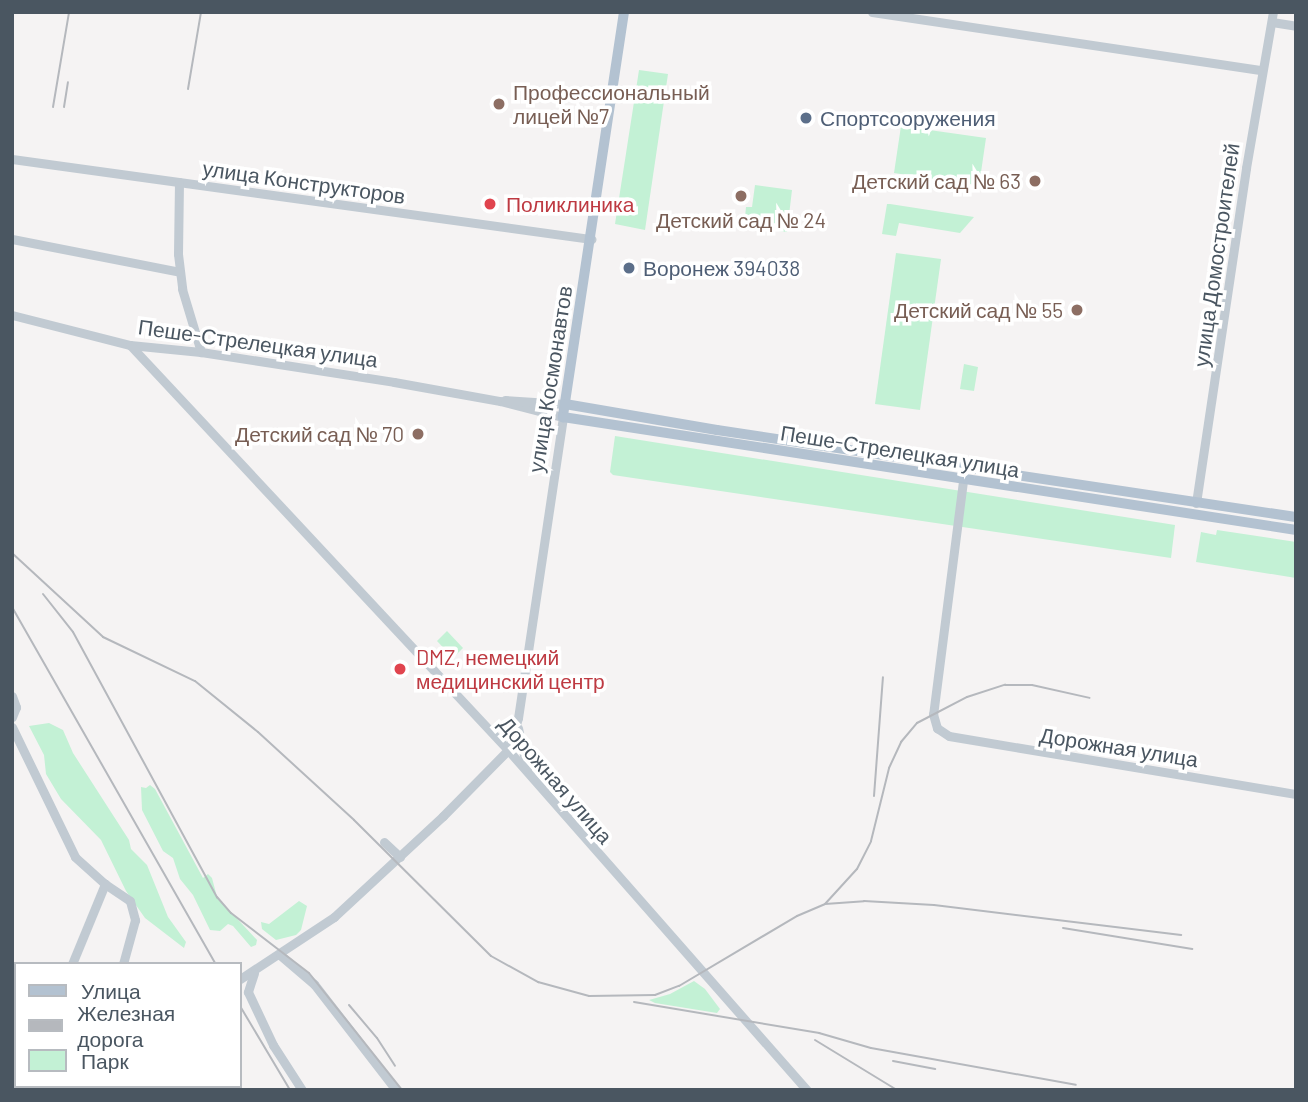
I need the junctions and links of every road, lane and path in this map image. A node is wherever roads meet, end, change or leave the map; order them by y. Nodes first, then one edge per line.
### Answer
1 (624, 12) edge
2 (872, 12) edge
3 (1272, 17) edge
4 (1296, 26) edge
5 (1262, 70) junction
6 (12, 159) edge
7 (179, 182) junction
8 (12, 239) edge
9 (591, 239) junction
10 (180, 272) junction
11 (12, 314) edge
12 (130, 345) junction
13 (201, 352) junction
14 (500, 401) junction
15 (565, 404) junction
16 (563, 417) junction
17 (963, 481) junction
18 (1196, 503) junction
19 (1296, 517) edge
20 (1296, 530) edge
21 (12, 696) edge
22 (12, 717) edge
23 (518, 718) junction
24 (12, 727) edge
25 (508, 750) junction
26 (528, 774) junction
27 (1296, 794) edge
28 (384, 842) dead end
29 (400, 857) junction
30 (104, 884) junction
31 (280, 954) junction
32 (73, 962) edge
33 (124, 962) edge
34 (255, 971) junction
35 (242, 978) edge
36 (302, 1090) edge
37 (396, 1090) edge
38 (807, 1090) edge

1 - 9 main road, улица Космонавтов
2 - 5 street
3 - 4 street
3 - 5 street, улица Домостроителей
5 - 18 street, улица Домостроителей
6 - 7 street, улица Конструкторов
7 - 9 street, улица Конструкторов
7 - 10 street
8 - 10 street
9 - 15 main road, улица Космонавтов
10 - 13 street
11 - 12 street, Пеше-Стрелецкая улица
12 - 13 street, Пеше-Стрелецкая улица
12 - 25 street, Дорожная улица
13 - 14 street, Пеше-Стрелецкая улица
14 - 15 street, Пеше-Стрелецкая улица
14 - 16 street, Пеше-Стрелецкая улица
15 - 16 main road, улица Космонавтов
15 - 18 main road, Пеше-Стрелецкая улица
16 - 17 main road, Пеше-Стрелецкая улица
16 - 23 street, улица Космонавтов
17 - 20 main road, Пеше-Стрелецкая улица
17 - 27 street, Дорожная улица
18 - 19 main road, Пеше-Стрелецкая улица
21 - 22 street
23 - 25 street, улица Космонавтов
23 - 26 street
24 - 30 street
25 - 26 street, Дорожная улица
25 - 29 street
26 - 38 street, Дорожная улица
28 - 29 street
29 - 31 street
30 - 32 street
30 - 33 street
31 - 34 street
31 - 37 street
34 - 35 street
34 - 36 street

